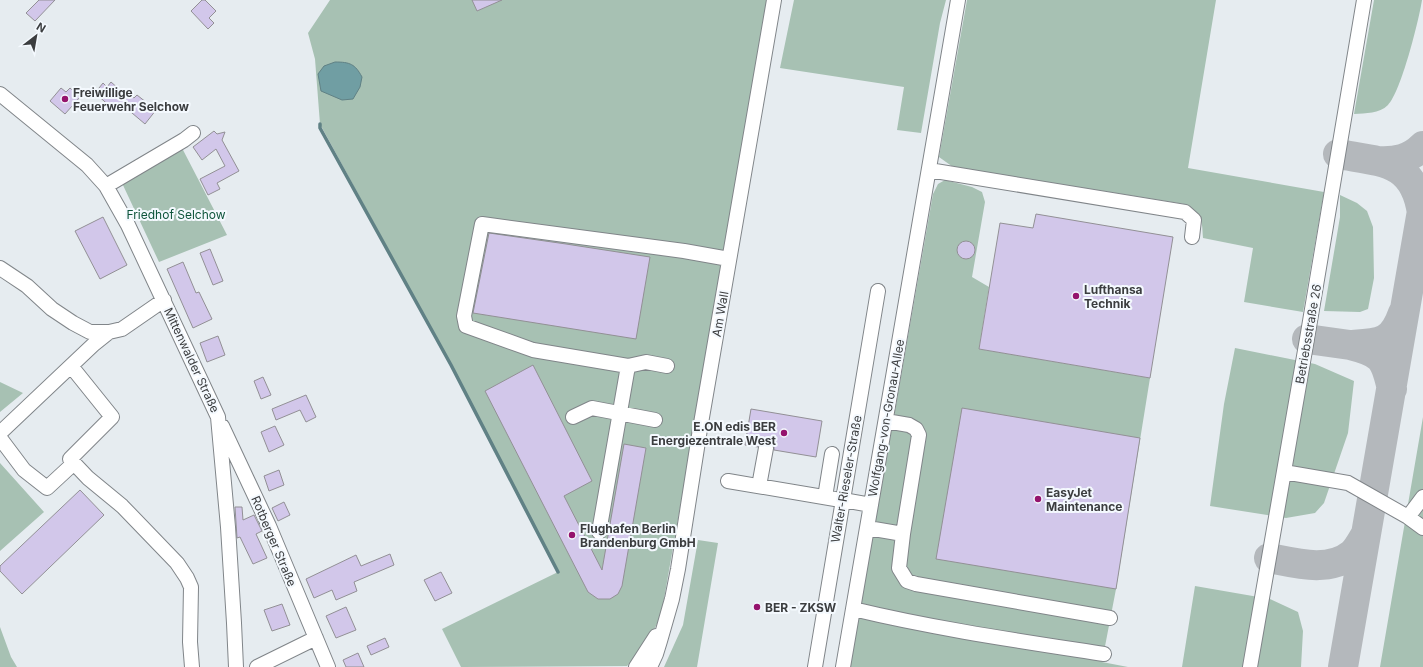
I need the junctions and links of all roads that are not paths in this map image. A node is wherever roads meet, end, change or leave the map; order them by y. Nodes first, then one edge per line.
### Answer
1 (774, 0) edge
2 (958, 0) edge
3 (1364, 0) edge
4 (0, 94) edge
5 (193, 133) dead end
6 (929, 170) junction
7 (106, 186) junction
8 (1192, 236) dead end
9 (729, 259) junction
10 (0, 268) edge
11 (878, 291) dead end
12 (164, 300) junction
13 (109, 332) junction
14 (71, 366) junction
15 (628, 366) junction
16 (667, 366) dead end
17 (620, 413) junction
18 (572, 416) dead end
19 (218, 417) junction
20 (655, 420) dead end
21 (886, 421) junction
22 (0, 433) edge
23 (0, 438) edge
24 (766, 448) dead end
25 (832, 454) dead end
26 (74, 463) junction
27 (1284, 472) junction
28 (728, 481) dead end
29 (759, 486) junction
30 (1423, 497) edge
31 (834, 499) junction
32 (871, 505) junction
33 (1408, 517) junction
34 (868, 528) junction
35 (1423, 528) edge
36 (599, 532) dead end
37 (903, 534) junction
38 (853, 609) junction
39 (1110, 618) dead end
40 (663, 628) junction
41 (316, 638) junction
42 (1104, 654) dead end
43 (192, 667) edge
44 (236, 667) edge
45 (257, 667) edge
46 (328, 667) edge
47 (636, 667) edge
48 (650, 667) edge
49 (815, 667) edge
50 (843, 667) edge
51 (1250, 667) edge

1 - 9 street, Am Wall
2 - 6 street, Wolfgang-von-Gronau-Allee
3 - 27 street, Betriebsstraße 26
4 - 7 street, Mittenwalder Straße
5 - 7 street
6 - 8 street
6 - 21 street, Wolfgang-von-Gronau-Allee
7 - 12 street, Mittenwalder Straße
9 - 15 street
9 - 40 street, Am Wall
10 - 13 street
11 - 31 street, Walter-Rieseler-Straße
12 - 13 street
12 - 19 street, Mittenwalder Straße
13 - 14 street
14 - 22 street
14 - 26 street
15 - 16 street
15 - 17 street
17 - 18 street
17 - 20 street
17 - 36 street
19 - 41 street, Rotberger Straße
19 - 44 street, Mittenwalder Straße
21 - 32 street, Wolfgang-von-Gronau-Allee
21 - 37 street
23 - 26 street
24 - 29 street
25 - 31 street
26 - 43 street
27 - 33 street
27 - 51 street, Betriebsstraße 26
28 - 29 street
29 - 31 street
30 - 33 street
31 - 32 street
31 - 49 street, Walter-Rieseler-Straße
32 - 34 street, Wolfgang-von-Gronau-Allee
33 - 35 street
34 - 37 street
34 - 38 street, Wolfgang-von-Gronau-Allee
37 - 39 street
38 - 42 street
38 - 50 street, Wolfgang-von-Gronau-Allee
40 - 47 street, Am Wall
40 - 48 street, Am Wall
41 - 45 street
41 - 46 street, Rotberger Straße

